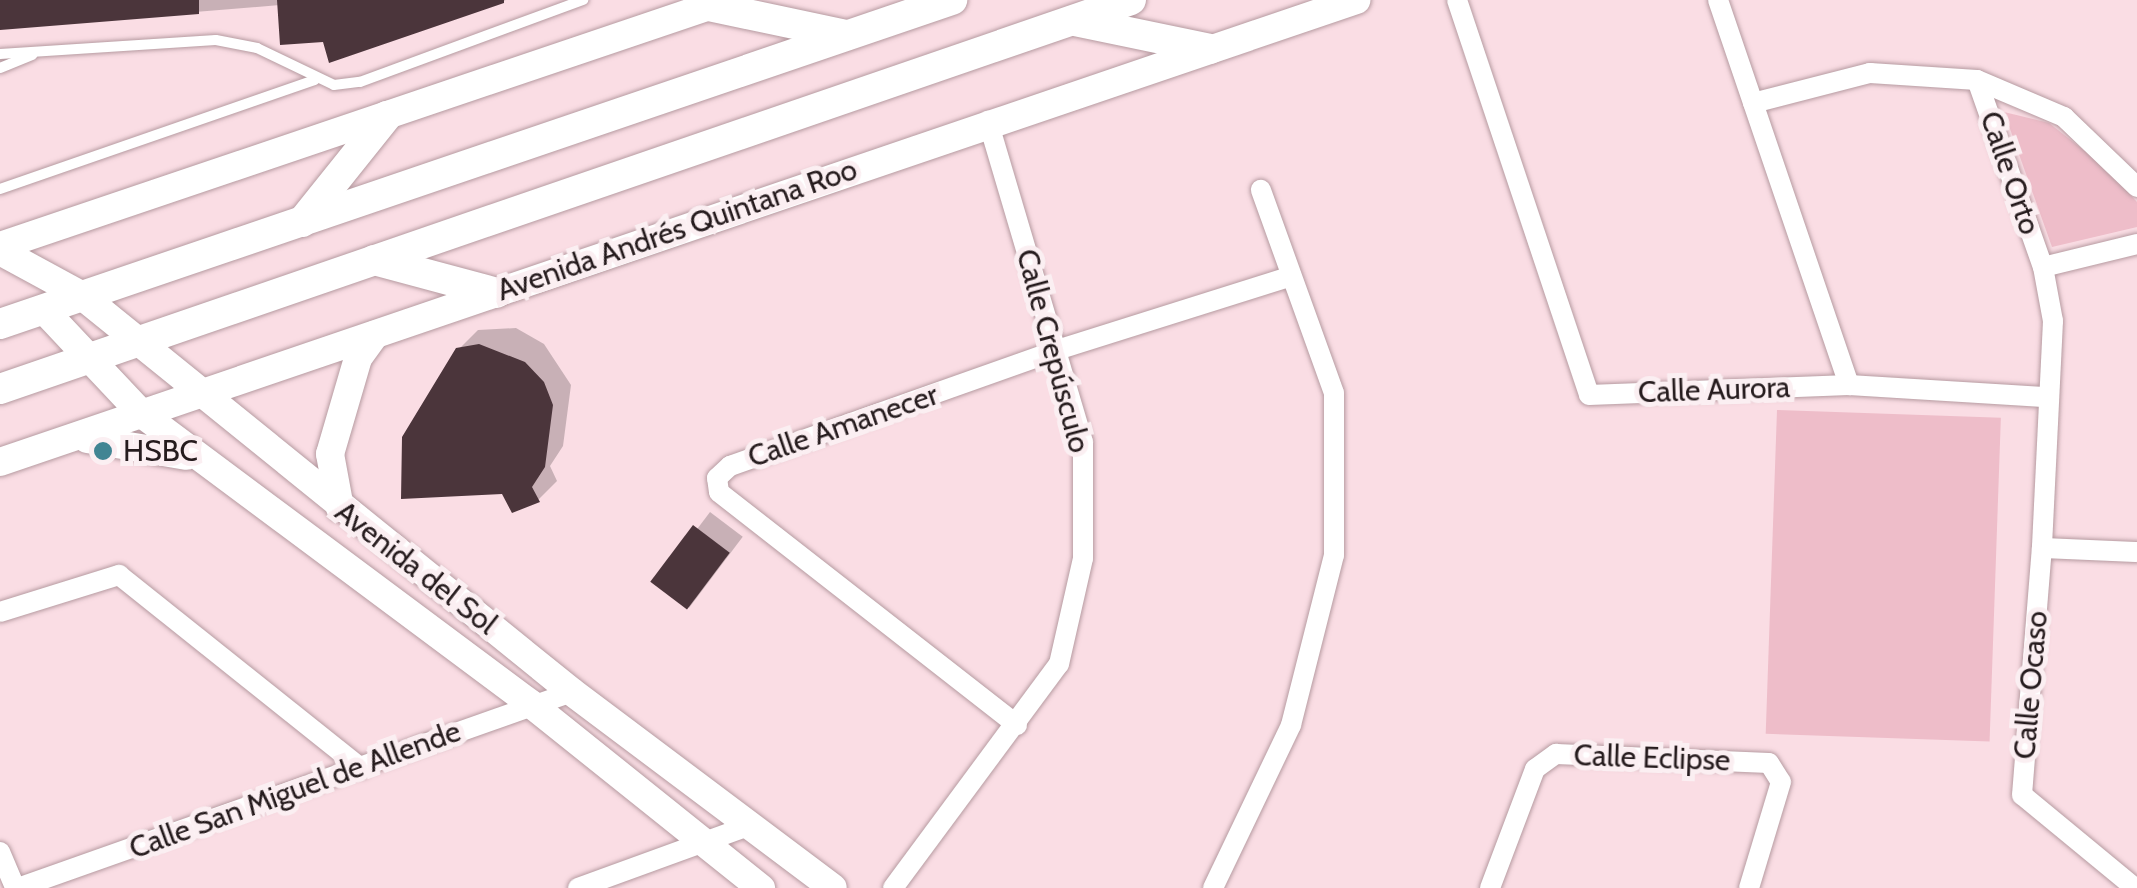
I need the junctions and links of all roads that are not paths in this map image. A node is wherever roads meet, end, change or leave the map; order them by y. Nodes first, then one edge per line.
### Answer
1 (584, 0) edge
2 (952, 0) edge
3 (1131, 0) edge
4 (1356, 0) edge
5 (1457, 0) edge
6 (1718, 0) edge
7 (718, 3) edge
8 (660, 11) edge
9 (1072, 20) junction
10 (850, 35) junction
11 (1210, 50) junction
12 (42, 51) junction
13 (0, 54) edge
14 (0, 68) edge
15 (315, 80) junction
16 (1977, 80) junction
17 (1753, 103) junction
18 (387, 116) junction
19 (988, 121) junction
20 (2137, 187) edge
21 (0, 189) edge
22 (1261, 190) dead end
23 (302, 222) junction
24 (2137, 244) edge
25 (0, 249) edge
26 (374, 260) junction
27 (2043, 266) junction
28 (1290, 277) junction
29 (497, 292) junction
30 (81, 294) junction
31 (42, 309) junction
32 (0, 324) edge
33 (375, 335) junction
34 (141, 341) junction
35 (1057, 350) junction
36 (90, 359) junction
37 (1849, 385) junction
38 (0, 389) edge
39 (200, 396) junction
40 (2048, 397) junction
41 (142, 414) junction
42 (70, 438) junction
43 (202, 461) junction
44 (0, 462) edge
45 (340, 508) junction
46 (2042, 548) junction
47 (2137, 552) edge
48 (0, 612) edge
49 (572, 692) junction
50 (532, 704) junction
51 (1017, 724) junction
52 (361, 768) junction
53 (751, 824) junction
54 (700, 841) junction
55 (0, 852) edge
56 (16, 888) edge
57 (578, 888) edge
58 (761, 888) edge
59 (832, 888) edge
60 (893, 888) edge
61 (1214, 888) edge
62 (1490, 888) edge
63 (1749, 888) edge
64 (2135, 888) edge

1 - 15 lane
2 - 10 main road
3 - 9 main road
4 - 11 street, Avenida Andrés Quintana Roo
5 - 37 street, Calle Aurora
6 - 17 street
7 - 8 street
7 - 10 main road
8 - 18 street
9 - 11 main road
9 - 26 main road
10 - 23 main road
11 - 19 street, Avenida Andrés Quintana Roo
12 - 13 lane
12 - 14 lane
12 - 15 lane
15 - 21 lane
16 - 17 street, Calle Orto
16 - 20 street, Calle Orto
16 - 27 street, Calle Orto
17 - 37 street
18 - 23 main road
18 - 25 street
19 - 29 street, Avenida Andrés Quintana Roo
19 - 35 street, Calle Crepúsculo
22 - 28 street
23 - 30 main road
24 - 27 street, Calle Orto
25 - 30 street, Avenida del Sol
26 - 29 main road
26 - 34 main road
27 - 40 street, Calle Orto
28 - 35 street, Calle Amanecer
28 - 61 street
29 - 33 street, Avenida Andrés Quintana Roo
30 - 31 main road
30 - 34 street, Avenida del Sol
31 - 32 main road
31 - 36 street, Avenida del Sol
33 - 39 street, Avenida Andrés Quintana Roo
33 - 45 street
34 - 36 main road
34 - 39 street, Avenida del Sol
35 - 51 street, Calle Crepúsculo
35 - 51 street, Calle Amanecer
36 - 38 main road
36 - 41 street, Avenida del Sol
37 - 40 street
39 - 41 street, Avenida Andrés Quintana Roo
39 - 45 street, Avenida del Sol
40 - 46 street, Calle Ocaso
41 - 42 street, Avenida Andrés Quintana Roo
41 - 43 street, Avenida del Sol
42 - 43 street
42 - 44 street, Avenida Andrés Quintana Roo
43 - 50 street, Avenida del Sol
45 - 49 street, Avenida del Sol
46 - 47 street
46 - 64 street, Calle Ocaso
48 - 52 street
49 - 50 street, Calle San Miguel de Allende
49 - 53 street, Avenida del Sol
50 - 52 street, Calle San Miguel de Allende
50 - 54 street, Avenida del Sol
51 - 60 street, Calle Crepúsculo
52 - 56 street, Calle San Miguel de Allende
53 - 54 street
53 - 59 street, Avenida del Sol
54 - 57 street
54 - 58 street, Avenida del Sol
55 - 56 street
62 - 63 street, Calle Eclipse

